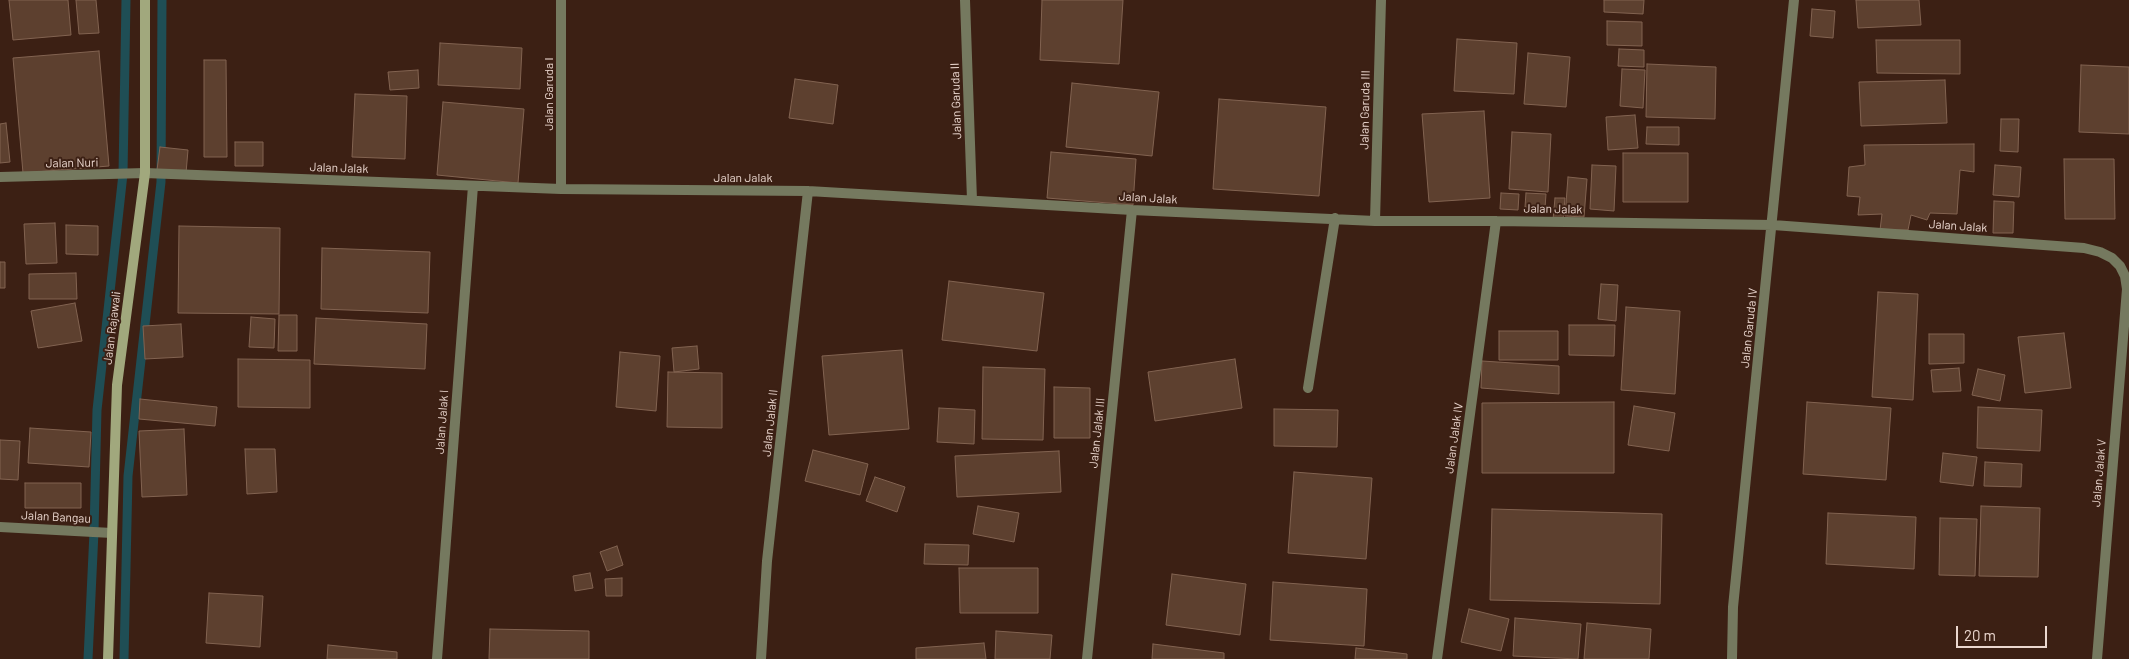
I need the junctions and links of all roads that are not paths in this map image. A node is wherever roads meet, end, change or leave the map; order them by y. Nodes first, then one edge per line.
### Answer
1 (145, 0) edge
2 (562, 0) edge
3 (965, 0) edge
4 (1381, 0) edge
5 (1794, 0) edge
6 (145, 173) junction
7 (0, 177) edge
8 (472, 186) junction
9 (560, 189) junction
10 (808, 191) junction
11 (972, 200) junction
12 (1132, 210) junction
13 (1335, 218) junction
14 (1496, 220) junction
15 (1375, 221) junction
16 (1772, 225) junction
17 (2127, 289) joint
18 (1308, 388) dead end
19 (0, 527) edge
20 (112, 533) junction
21 (108, 659) edge
22 (437, 659) edge
23 (761, 659) edge
24 (1087, 659) edge
25 (1437, 659) edge
26 (1732, 659) edge
27 (2097, 659) edge

1 - 6 main road, Jalan Rajawali
2 - 9 street, Jalan Garuda I
3 - 11 street, Jalan Garuda II
4 - 15 street, Jalan Garuda III
5 - 16 street, Jalan Garuda IV
6 - 7 street, Jalan Nuri
6 - 8 street, Jalan Jalak
6 - 20 main road, Jalan Rajawali
8 - 9 street, Jalan Jalak
8 - 22 street, Jalan Jalak I
9 - 10 street, Jalan Jalak
10 - 11 street, Jalan Jalak
10 - 23 street, Jalan Jalak II
11 - 12 street, Jalan Jalak
12 - 13 street, Jalan Jalak
12 - 24 street, Jalan Jalak III
13 - 15 street, Jalan Jalak
13 - 18 street
14 - 15 street, Jalan Jalak
14 - 16 street, Jalan Jalak
14 - 25 street, Jalan Jalak IV
16 - 17 street, Jalan Jalak
16 - 26 street, Jalan Garuda IV
17 - 27 street, Jalan Jalak V
19 - 20 street, Jalan Bangau
20 - 21 main road, Jalan Rajawali

